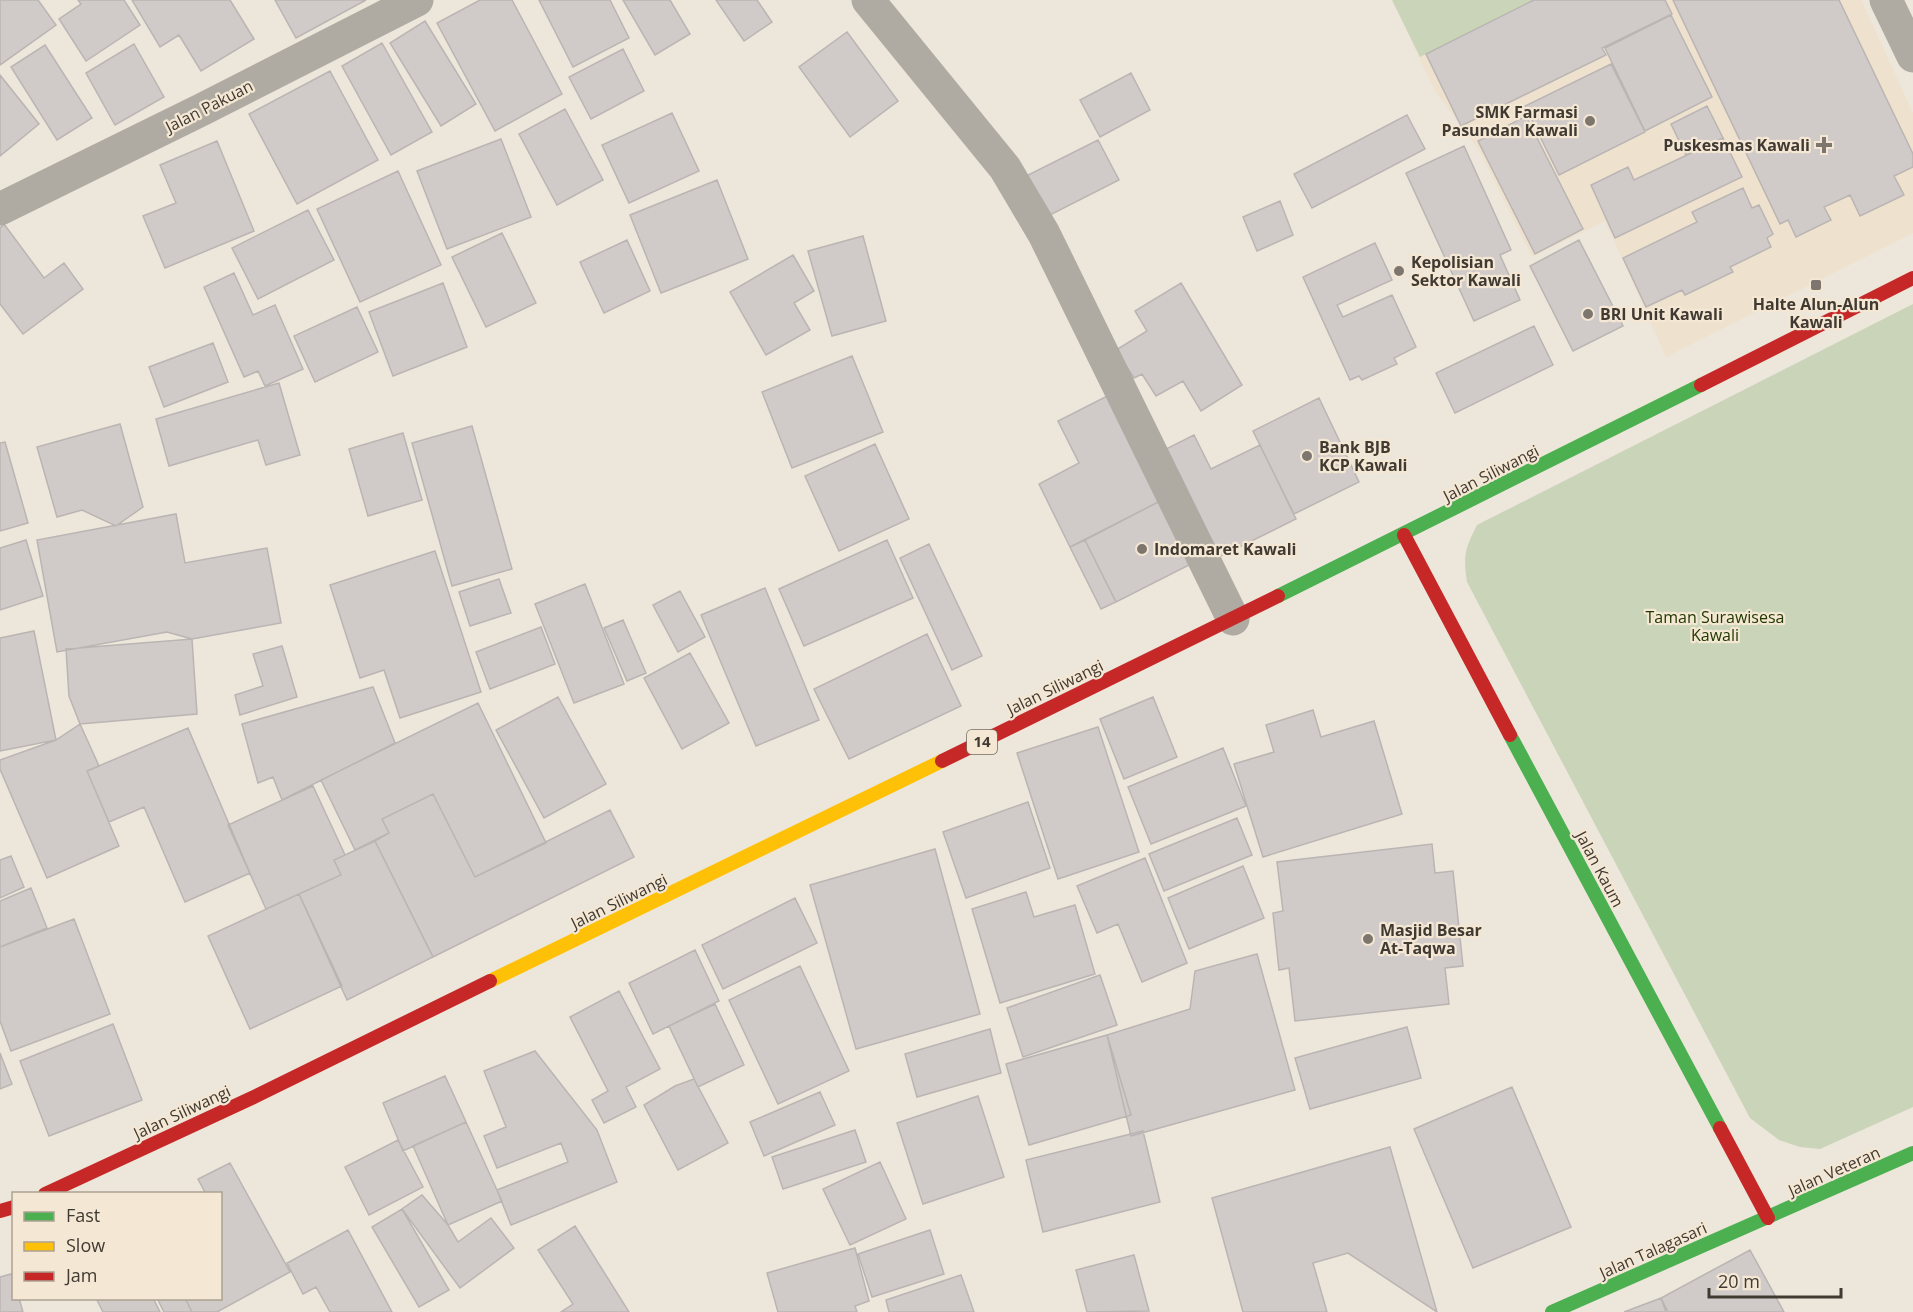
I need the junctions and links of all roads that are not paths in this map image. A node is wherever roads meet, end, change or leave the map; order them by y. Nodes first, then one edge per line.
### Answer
1 (417, 0) edge
2 (868, 0) edge
3 (1886, 0) edge
4 (1913, 56) edge
5 (0, 209) edge
6 (1913, 278) edge
7 (1404, 535) junction
8 (1233, 619) junction
9 (1913, 1153) edge
10 (49, 1192) edge
11 (1768, 1218) junction
12 (1552, 1312) edge

1 - 5 street, Jalan Pakuan
2 - 8 street
3 - 4 street
6 - 7 main road, Jalan Siliwangi / 14
7 - 8 main road, Jalan Siliwangi / 14
7 - 11 main road, Jalan Kaum
8 - 10 main road, Jalan Siliwangi / 14
9 - 11 main road, Jalan Veteran
11 - 12 main road, Jalan Talagasari

